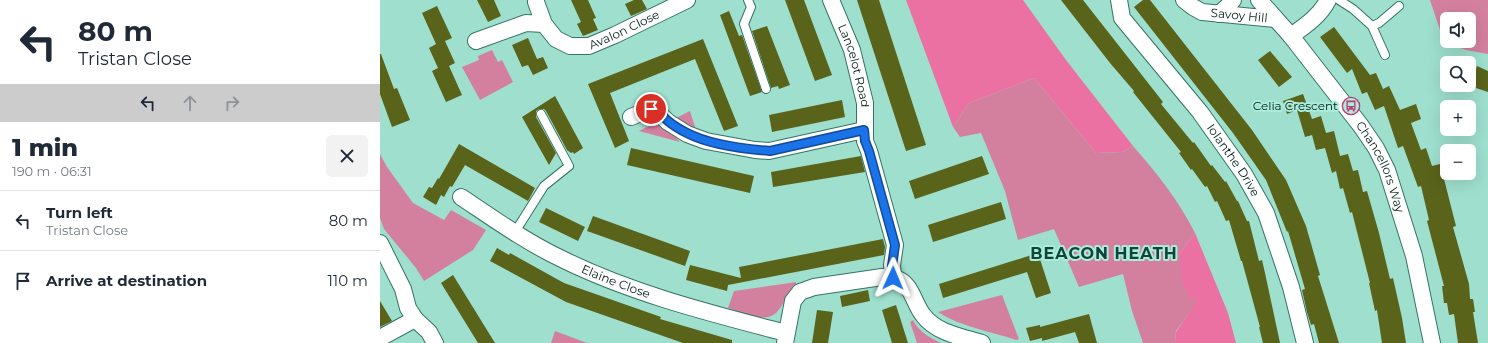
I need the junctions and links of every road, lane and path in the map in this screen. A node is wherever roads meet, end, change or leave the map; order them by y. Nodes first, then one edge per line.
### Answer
1 (687, 0) edge
2 (748, 0) edge
3 (831, 0) edge
4 (1119, 0) edge
5 (1184, 0) edge
6 (1233, 0) edge
7 (1259, 0) edge
8 (1328, 0) edge
9 (1339, 0) edge
10 (536, 2) dead end
11 (670, 3) edge
12 (1399, 6) dead end
13 (1219, 14) junction
14 (1275, 19) junction
15 (544, 24) junction
16 (1372, 26) junction
17 (1291, 36) junction
18 (476, 41) dead end
19 (1385, 55) dead end
20 (766, 89) dead end
21 (541, 114) dead end
22 (631, 117) dead end
23 (864, 130) junction
24 (461, 197) dead end
25 (515, 232) junction
26 (380, 243) edge
27 (893, 278) junction
28 (415, 319) junction
29 (380, 338) edge
30 (786, 338) edge
31 (435, 343) edge
32 (982, 343) edge
33 (1305, 343) edge
34 (1432, 343) edge

1 - 11 street, Avalon Close
2 - 20 lane
3 - 23 street, Lancelot Road
4 - 33 street, Iolanthe Drive
5 - 13 street, Savoy Hill
6 - 13 street
7 - 14 street, Chancellors Way
8 - 17 street
9 - 16 lane
10 - 15 street, Avalon Close
11 - 15 street, Avalon Close
12 - 16 lane
13 - 14 street, Savoy Hill
14 - 17 street, Chancellors Way
15 - 18 street
16 - 19 lane
17 - 34 street, Chancellors Way
21 - 25 lane
22 - 23 street
23 - 27 street, Lancelot Road
24 - 25 street, Elaine Close
25 - 30 street, Elaine Close
26 - 28 street
27 - 30 street
27 - 32 street
28 - 29 street
28 - 31 street

